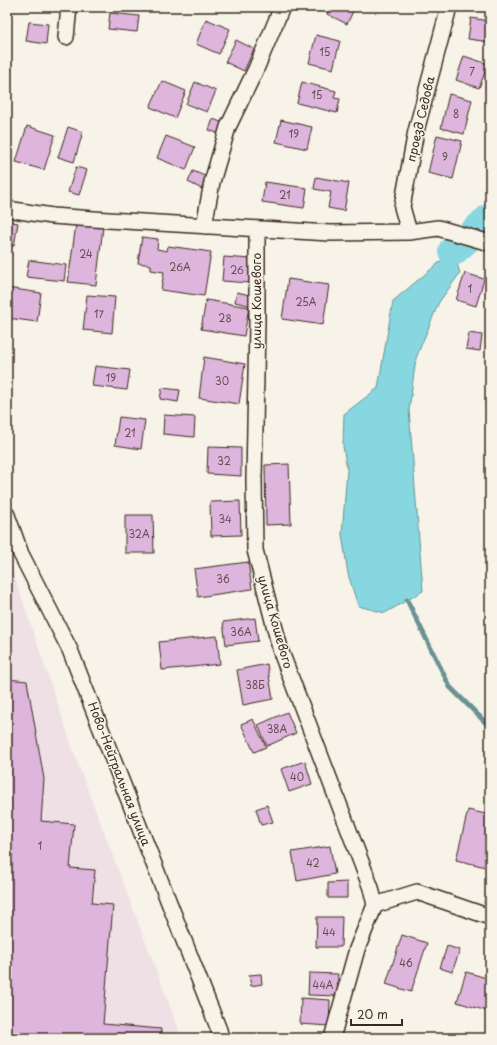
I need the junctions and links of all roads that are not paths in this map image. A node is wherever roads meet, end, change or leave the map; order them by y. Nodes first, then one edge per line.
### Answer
1 (69, 7) edge
2 (282, 7) edge
3 (449, 7) edge
4 (66, 37) dead end
5 (7, 209) edge
6 (204, 226) junction
7 (257, 229) junction
8 (409, 232) junction
9 (485, 241) edge
10 (7, 515) edge
11 (375, 905) junction
12 (490, 917) edge
13 (221, 1038) edge
14 (332, 1038) edge

1 - 4 street
2 - 6 street
3 - 8 street, проезд Седова
5 - 6 street
6 - 7 street
7 - 8 street
7 - 11 street, улица Кошевого
8 - 9 street
10 - 13 street, Ново-Нейтральная улица
11 - 12 street
11 - 14 street

